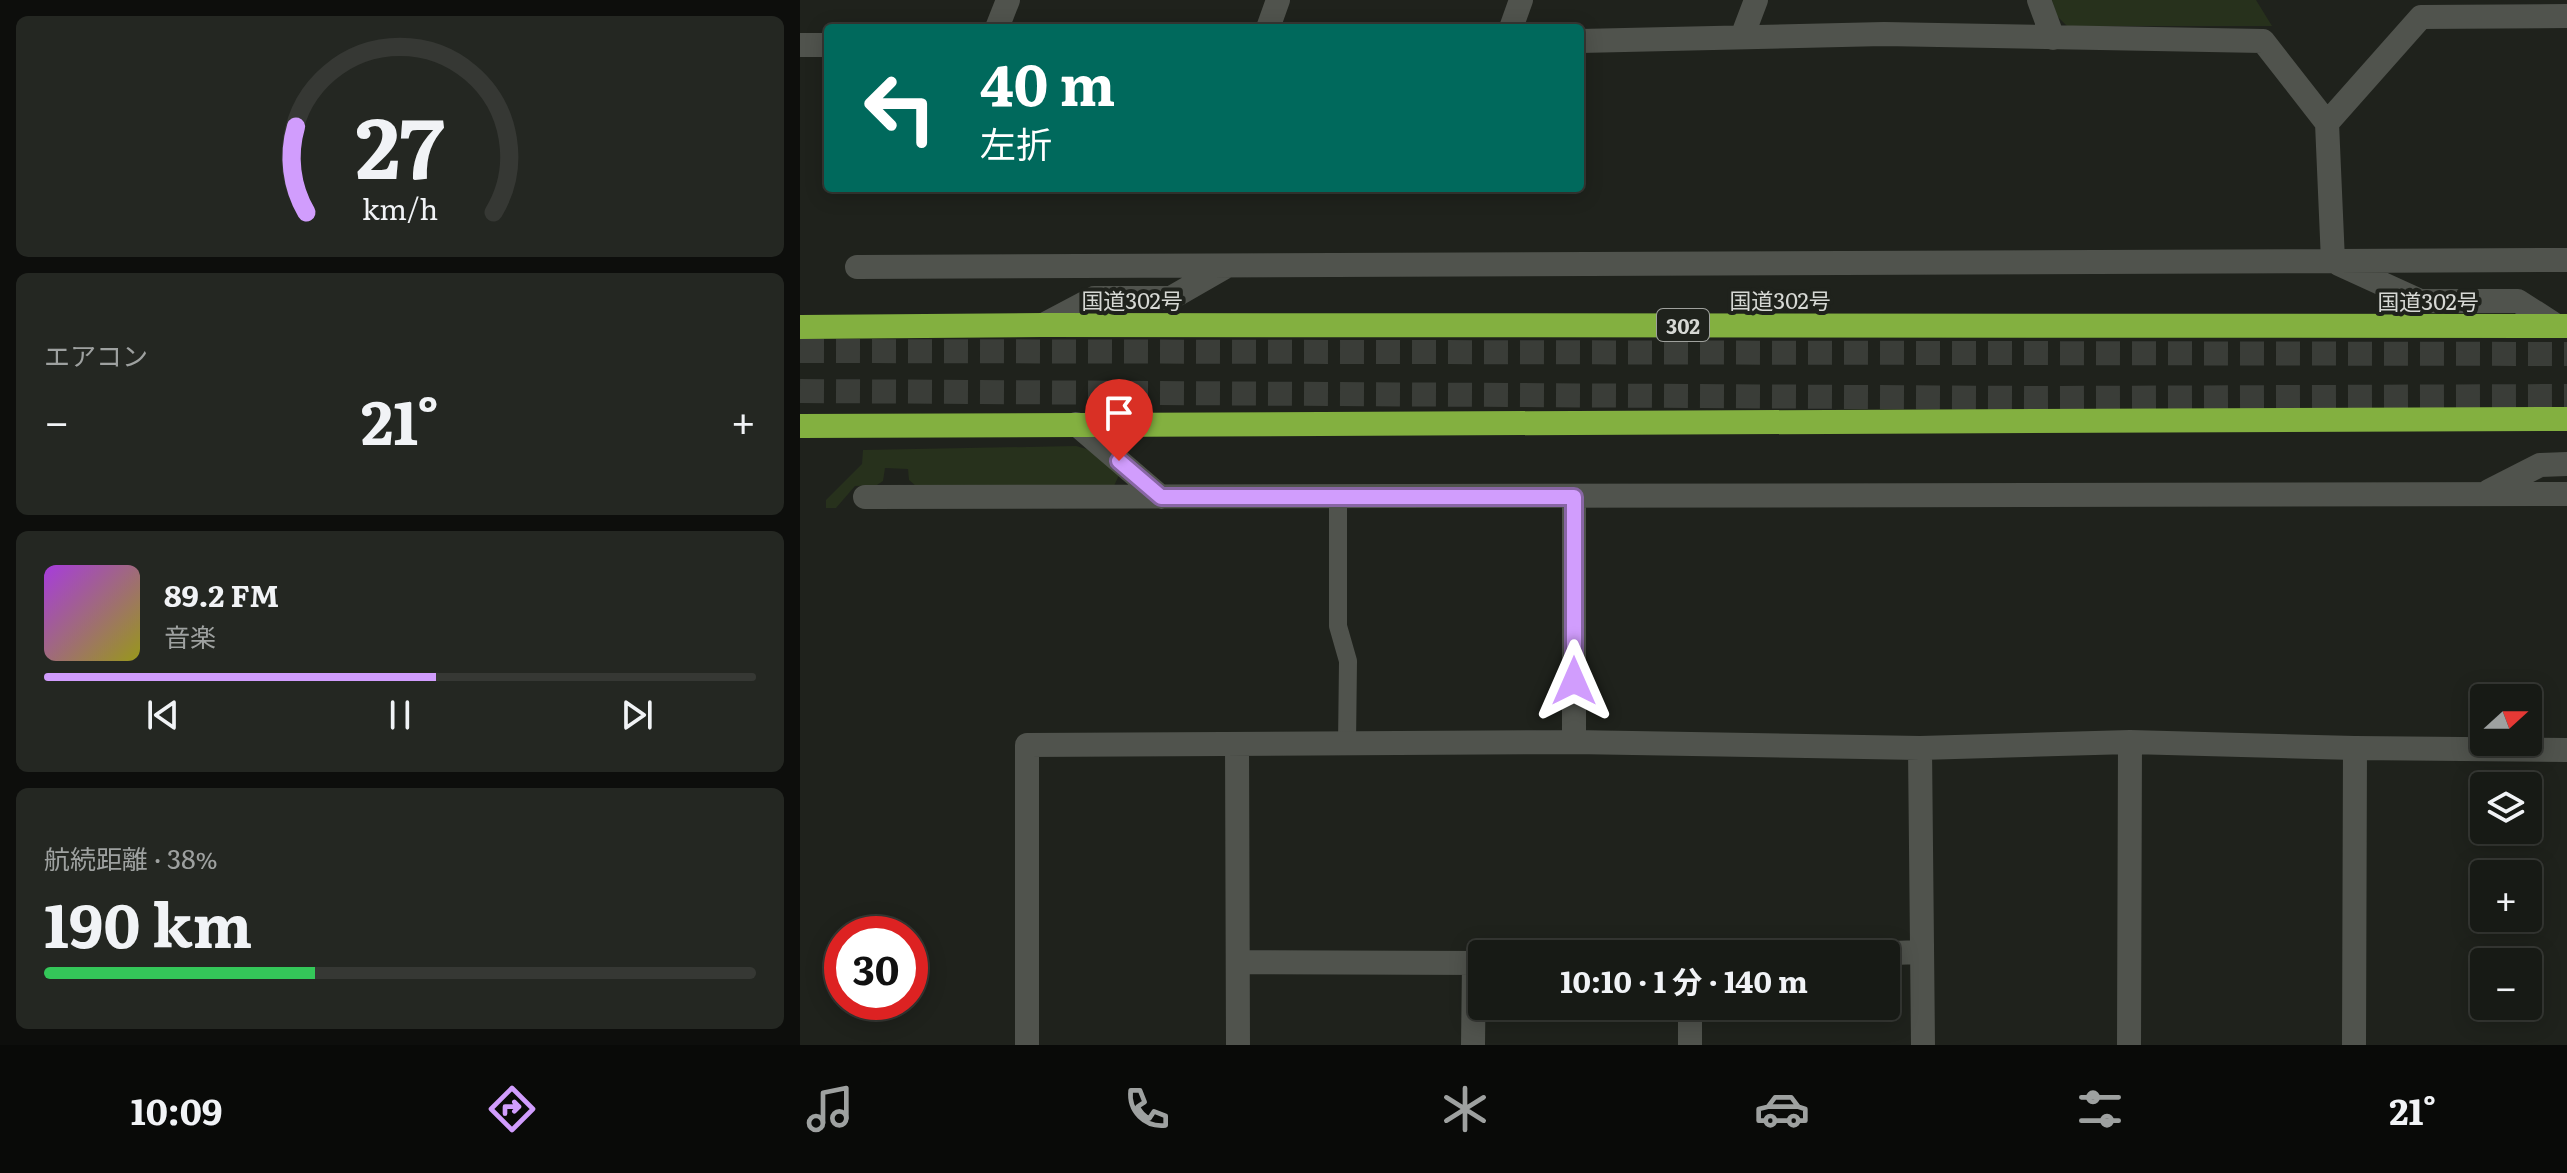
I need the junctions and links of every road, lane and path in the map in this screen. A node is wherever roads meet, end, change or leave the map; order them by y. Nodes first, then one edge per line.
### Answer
1 (1008, 0) edge
2 (1278, 0) edge
3 (1521, 0) edge
4 (1756, 0) edge
5 (2039, 0) edge
6 (2567, 16) edge
7 (999, 24) edge
8 (1269, 24) edge
9 (1512, 24) edge
10 (1742, 37) junction
11 (2053, 38) junction
12 (1584, 41) edge
13 (800, 45) edge
14 (824, 45) edge
15 (2327, 123) junction
16 (2567, 260) edge
17 (2333, 261) junction
18 (1227, 265) junction
19 (857, 267) dead end
20 (1043, 325) junction
21 (2562, 326) edge
22 (800, 327) edge
23 (2567, 419) edge
24 (1076, 424) junction
25 (800, 426) edge
26 (2567, 464) edge
27 (2483, 494) junction
28 (2567, 494) edge
29 (865, 497) dead end
30 (1161, 497) junction
31 (1338, 497) junction
32 (1574, 497) junction
33 (1574, 742) junction
34 (2130, 742) junction
35 (1237, 744) junction
36 (1347, 744) junction
37 (1920, 748) junction
38 (2355, 748) junction
39 (2567, 750) edge
40 (1922, 952) junction
41 (1900, 953) edge
42 (1238, 962) junction
43 (1468, 963) edge
44 (1475, 1020) edge
45 (1690, 1020) edge
46 (1027, 1045) edge
47 (1238, 1045) edge
48 (1473, 1045) edge
49 (1690, 1045) edge
50 (1923, 1045) edge
51 (2129, 1045) edge
52 (2354, 1045) edge

1 - 7 street
2 - 8 street
3 - 9 street
4 - 10 street
5 - 11 street
6 - 15 street
10 - 11 street
10 - 12 street
11 - 15 street
13 - 14 street
15 - 17 street
16 - 17 street
17 - 18 street
17 - 21 street
18 - 19 street
18 - 20 street
20 - 21 highway, 国道302号 / 302
20 - 22 highway, 国道302号 / 302
23 - 24 highway
24 - 25 highway
24 - 30 street
26 - 27 street
27 - 28 street
27 - 32 street
29 - 30 street
30 - 31 street
31 - 32 street
31 - 36 lane
32 - 33 street
33 - 36 street
33 - 37 street
34 - 37 street
34 - 38 street
34 - 51 street
35 - 36 street
35 - 42 street
35 - 46 street
37 - 40 street
38 - 39 street
38 - 52 street
40 - 41 street
40 - 50 street
42 - 43 street
42 - 47 street
44 - 48 street
45 - 49 street

